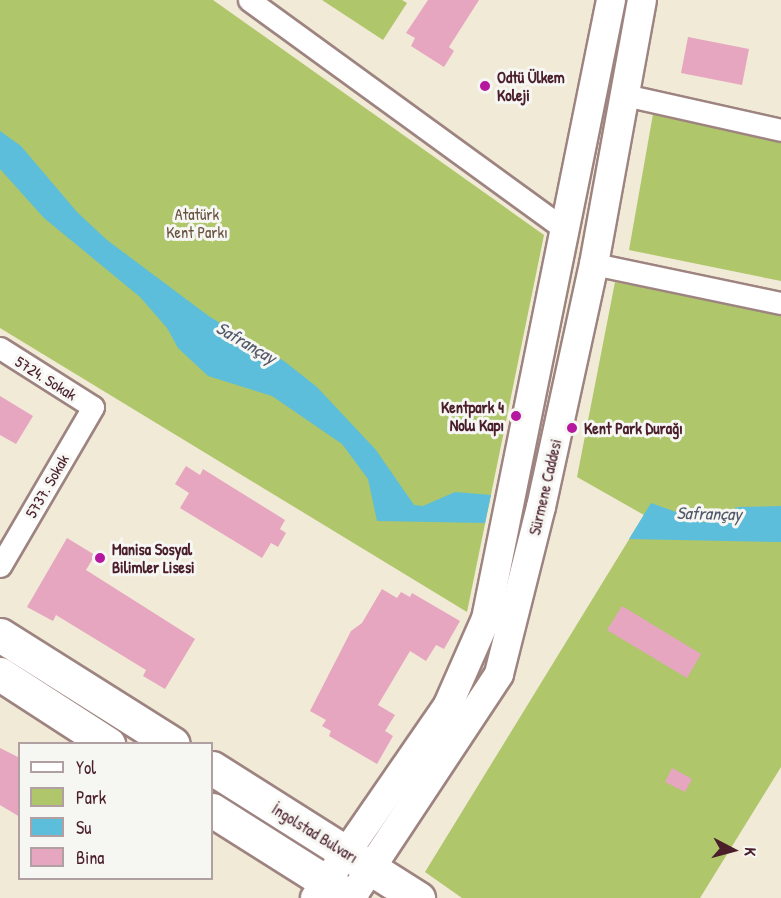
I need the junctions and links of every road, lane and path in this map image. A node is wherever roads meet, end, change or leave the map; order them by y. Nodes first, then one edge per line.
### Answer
1 (249, 0) edge
2 (611, 0) edge
3 (642, 0) edge
4 (625, 96) junction
5 (781, 130) edge
6 (567, 226) junction
7 (600, 228) junction
8 (594, 264) junction
9 (781, 303) edge
10 (0, 348) edge
11 (93, 407) joint
12 (513, 501) junction
13 (541, 507) junction
14 (0, 566) edge
15 (0, 634) edge
16 (0, 674) edge
17 (105, 742) edge
18 (170, 742) edge
19 (213, 769) edge
20 (213, 811) edge
21 (358, 860) junction
22 (331, 893) edge
23 (418, 898) edge

1 - 6 street
2 - 6 main road, Sürmene Caddesi
3 - 4 main road, Sürmene Caddesi
4 - 5 street
4 - 7 main road, Sürmene Caddesi
6 - 7 main road
6 - 12 main road, Sürmene Caddesi
7 - 8 main road, Sürmene Caddesi
8 - 9 street
8 - 13 main road, Sürmene Caddesi
10 - 11 street, 5724. Sokak
11 - 14 street, 5737. Sokak
12 - 13 main road
12 - 21 main road, Sürmene Caddesi
13 - 21 main road, Sürmene Caddesi
15 - 18 main road
16 - 17 main road
19 - 21 main road, İngolstad Bulvarı
20 - 22 main road
21 - 22 main road
21 - 23 main road, İngolstad Bulvarı

